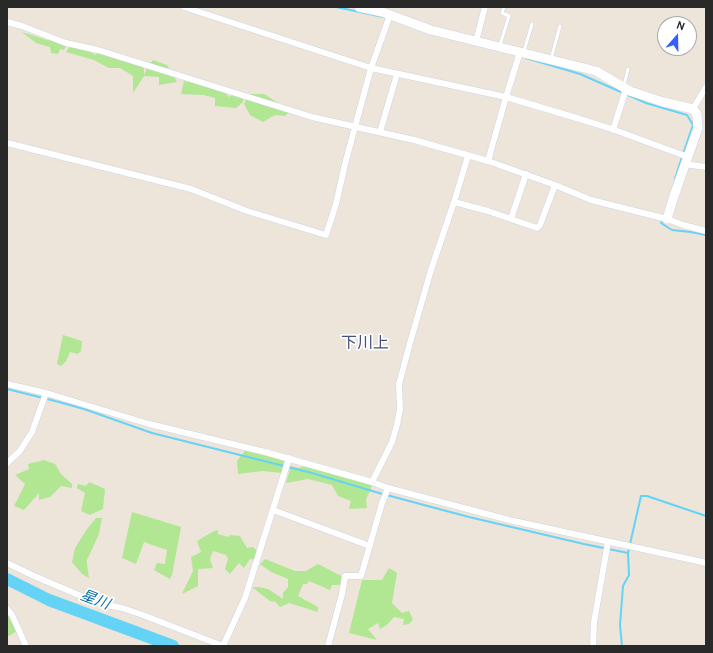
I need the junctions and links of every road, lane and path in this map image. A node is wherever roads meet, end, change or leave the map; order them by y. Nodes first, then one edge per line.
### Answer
1 (184, 7) edge
2 (359, 7) edge
3 (485, 7) edge
4 (504, 7) edge
5 (390, 15) junction
6 (7, 22) edge
7 (532, 24) dead end
8 (560, 26) dead end
9 (476, 41) junction
10 (500, 47) junction
11 (522, 53) junction
12 (551, 60) junction
13 (371, 68) junction
14 (628, 69) dead end
15 (397, 74) junction
16 (706, 87) edge
17 (624, 88) junction
18 (506, 97) junction
19 (693, 109) junction
20 (355, 127) junction
21 (613, 130) junction
22 (380, 132) junction
23 (7, 143) edge
24 (468, 156) junction
25 (687, 160) junction
26 (488, 161) junction
27 (706, 167) edge
28 (526, 174) junction
29 (555, 184) junction
30 (454, 202) junction
31 (511, 218) junction
32 (667, 219) junction
33 (706, 231) edge
34 (7, 384) edge
35 (46, 393) junction
36 (289, 458) junction
37 (7, 463) edge
38 (372, 482) junction
39 (388, 488) junction
40 (273, 510) junction
41 (608, 542) junction
42 (370, 546) junction
43 (7, 563) edge
44 (706, 563) edge
45 (7, 609) edge
46 (26, 646) edge
47 (223, 646) edge
48 (328, 646) edge
49 (593, 646) edge

1 - 13 street
2 - 5 street
3 - 9 street
4 - 10 lane
5 - 9 street
5 - 13 street
6 - 20 street
7 - 11 lane
8 - 12 lane
9 - 10 street
10 - 11 street
11 - 12 street
11 - 18 street
12 - 17 street
13 - 15 street
13 - 20 street
14 - 17 lane
15 - 18 street
15 - 22 street
16 - 19 street
17 - 19 street
17 - 21 street
18 - 21 street
18 - 26 street
19 - 25 street
20 - 22 street
20 - 23 street
21 - 25 street
22 - 24 street
24 - 26 street
24 - 30 street
25 - 27 street
25 - 32 street
26 - 28 street
28 - 29 street
28 - 31 street
29 - 31 street
29 - 32 street
30 - 31 street
30 - 38 street
32 - 33 street
34 - 35 street
35 - 36 street
35 - 37 street
36 - 38 street
36 - 40 street
38 - 39 street
39 - 41 street
39 - 42 street
40 - 42 street
40 - 47 street
41 - 44 street
41 - 49 street
42 - 48 street
43 - 47 street
45 - 46 street

